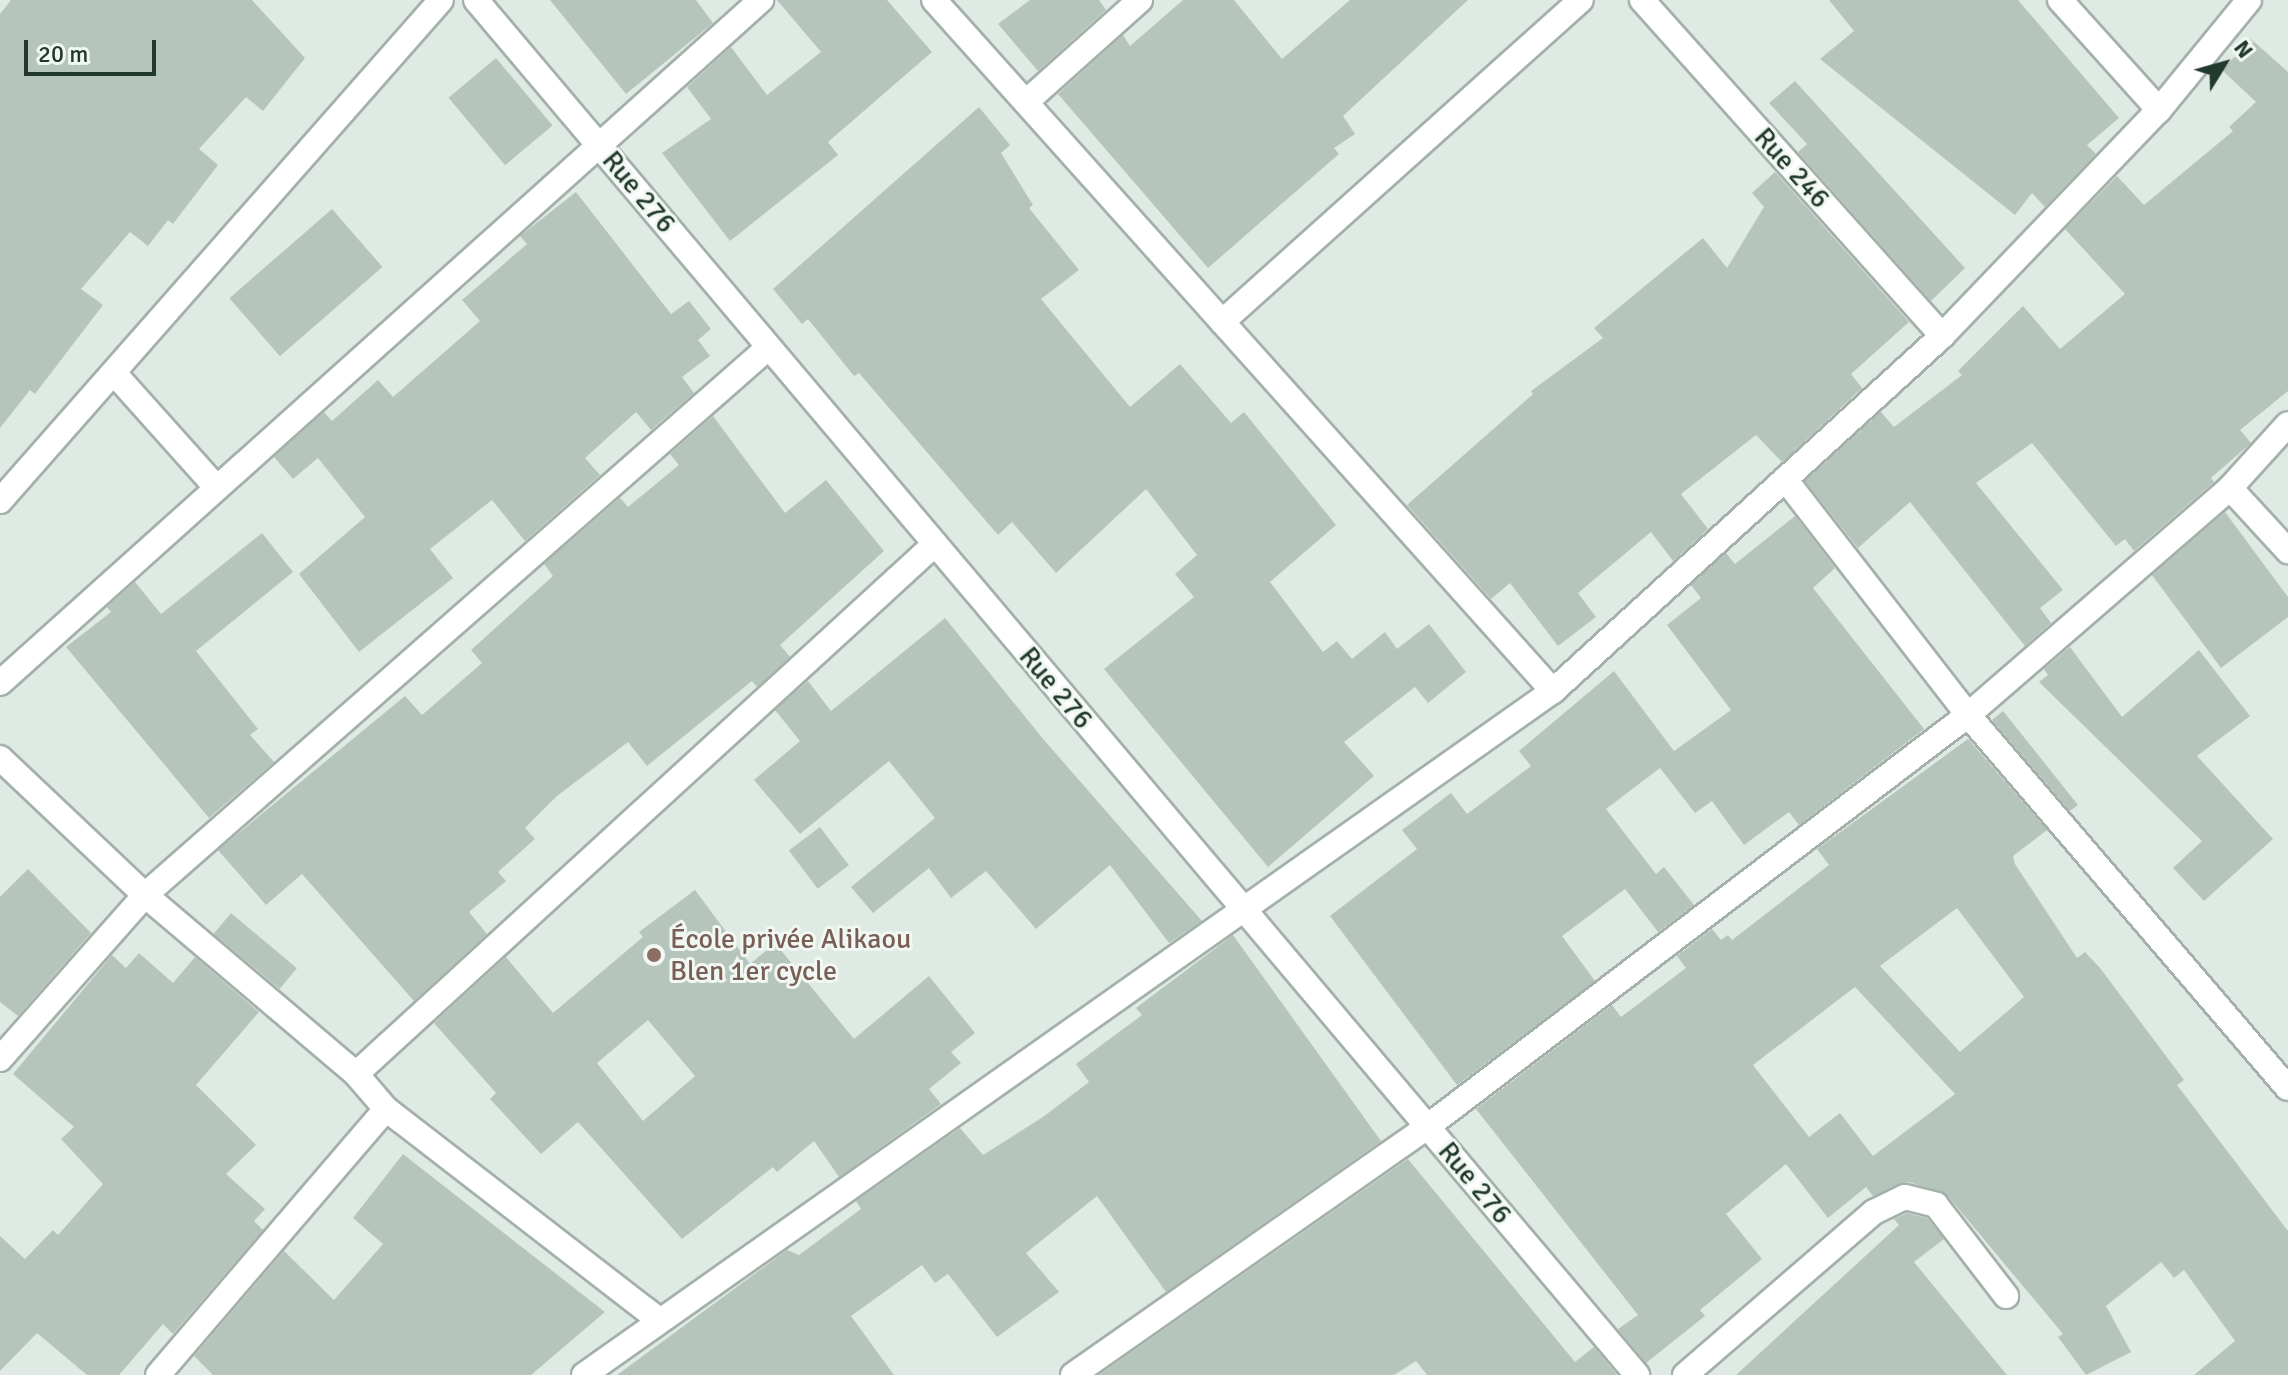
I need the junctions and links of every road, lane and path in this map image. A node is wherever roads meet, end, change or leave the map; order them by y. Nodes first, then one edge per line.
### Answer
1 (441, 0) edge
2 (476, 0) edge
3 (761, 0) edge
4 (934, 0) edge
5 (1140, 0) edge
6 (1581, 0) edge
7 (1642, 0) edge
8 (2060, 0) edge
9 (2249, 0) edge
10 (1026, 102) junction
11 (2159, 110) junction
12 (598, 145) junction
13 (1222, 322) junction
14 (1942, 336) junction
15 (769, 347) junction
16 (114, 373) junction
17 (2288, 424) edge
18 (1785, 479) junction
19 (217, 488) junction
20 (2230, 488) junction
21 (0, 501) edge
22 (935, 544) junction
23 (2288, 551) edge
24 (0, 683) edge
25 (1553, 691) junction
26 (1968, 715) junction
27 (0, 758) edge
28 (145, 895) junction
29 (1242, 907) junction
30 (0, 1059) edge
31 (356, 1074) junction
32 (2288, 1088) edge
33 (386, 1109) junction
34 (1427, 1127) junction
35 (2006, 1296) dead end
36 (660, 1321) junction
37 (158, 1375) edge
38 (584, 1375) edge
39 (1073, 1375) edge
40 (1637, 1375) edge
41 (1685, 1375) edge

1 - 16 street
2 - 12 street, Rue 276
3 - 12 street
4 - 10 street
5 - 10 street
6 - 13 street
7 - 14 street, Rue 246
8 - 11 street
9 - 11 street
10 - 13 street
11 - 14 street
12 - 15 street, Rue 276
12 - 19 street
13 - 25 street
14 - 18 street
15 - 22 street, Rue 276
15 - 28 street
16 - 19 street
16 - 21 street
17 - 20 street
18 - 25 street
18 - 26 street
19 - 24 street
20 - 23 street
20 - 26 street
22 - 29 street, Rue 276
22 - 31 street
25 - 29 street
26 - 32 street
26 - 34 street
27 - 28 street
28 - 30 street
28 - 31 street
29 - 34 street, Rue 276
29 - 36 street
31 - 33 street
33 - 36 street
33 - 37 street
34 - 39 street
34 - 40 street, Rue 276
35 - 41 street
36 - 38 street

